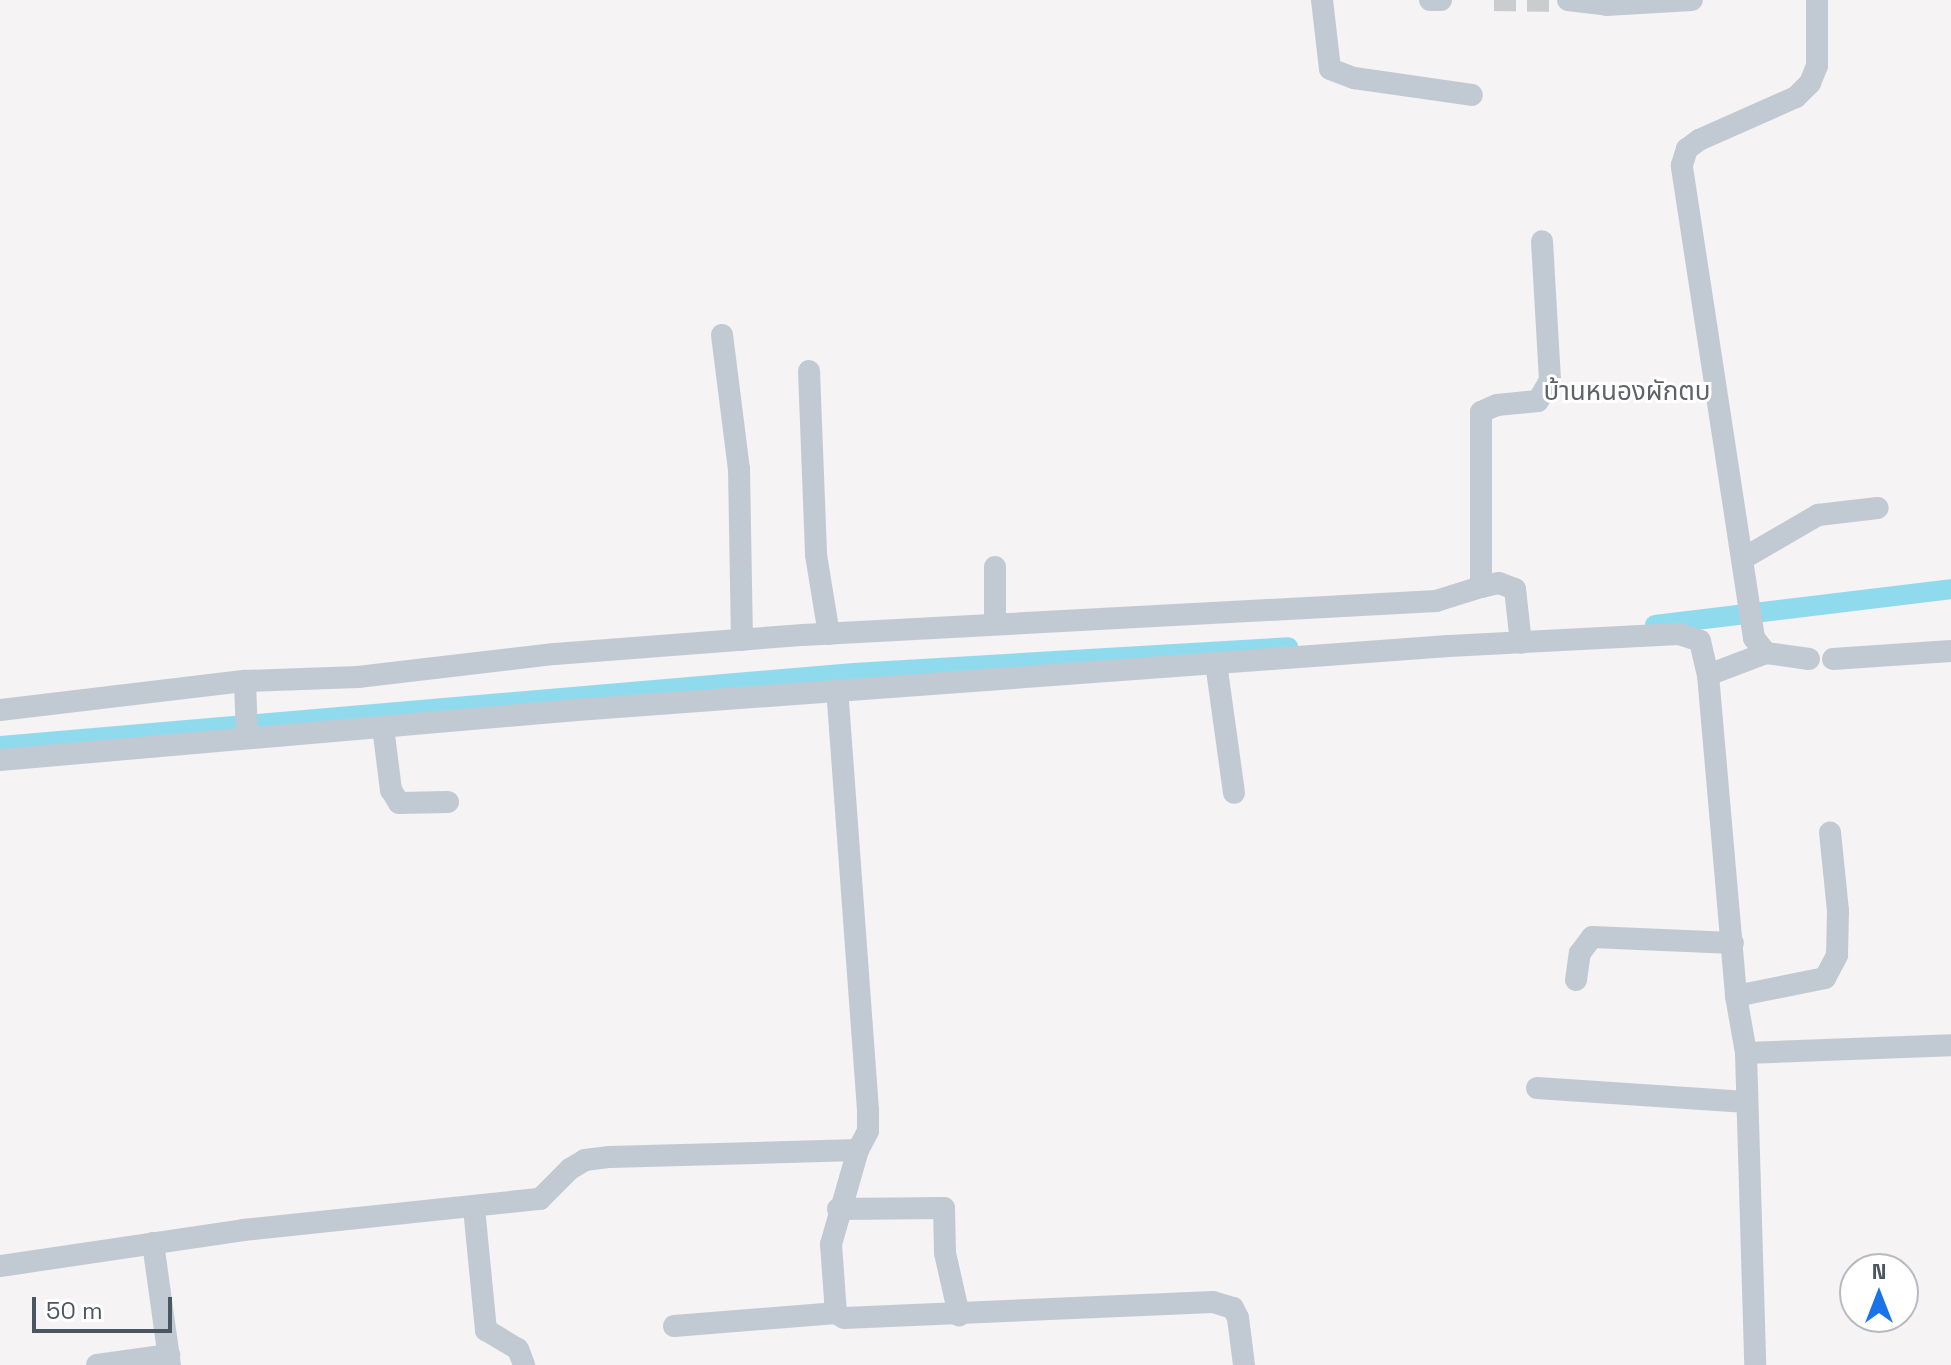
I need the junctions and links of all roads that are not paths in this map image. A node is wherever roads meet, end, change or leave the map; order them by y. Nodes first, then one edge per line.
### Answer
1 (1322, 0) edge
2 (1430, 0) edge
3 (1441, 0) edge
4 (1692, 0) edge
5 (1817, 0) edge
6 (1565, 1) edge
7 (1472, 95) dead end
8 (1542, 241) dead end
9 (722, 335) dead end
10 (809, 371) dead end
11 (1878, 508) dead end
12 (1745, 565) junction
13 (995, 567) dead end
14 (1481, 587) junction
15 (995, 624) junction
16 (829, 634) junction
17 (742, 640) junction
18 (1521, 640) junction
19 (1760, 646) junction
20 (1951, 651) edge
21 (1809, 659) dead end
22 (1833, 659) dead end
23 (1216, 663) junction
24 (1708, 675) junction
25 (245, 684) junction
26 (837, 690) junction
27 (0, 710) edge
28 (383, 727) junction
29 (247, 735) junction
30 (0, 760) edge
31 (1234, 793) dead end
32 (448, 802) dead end
33 (1830, 832) dead end
34 (1733, 943) junction
35 (1576, 980) dead end
36 (1736, 996) junction
37 (1951, 1045) edge
38 (1746, 1053) junction
39 (1537, 1088) dead end
40 (1747, 1102) junction
41 (858, 1150) junction
42 (474, 1208) junction
43 (838, 1209) junction
44 (153, 1243) junction
45 (0, 1266) edge
46 (836, 1313) junction
47 (959, 1315) junction
48 (674, 1326) dead end
49 (169, 1360) edge
50 (97, 1365) edge
51 (524, 1365) edge
52 (1244, 1365) edge
53 (1755, 1365) edge

1 - 7 street
2 - 3 street
4 - 6 street
5 - 12 street
8 - 14 street
9 - 17 street
10 - 16 street
11 - 12 street
12 - 19 street
13 - 15 street
14 - 15 street
14 - 18 street
15 - 16 street
16 - 17 street
17 - 25 street
18 - 23 street
18 - 24 street
19 - 21 street
19 - 24 street
20 - 22 street
23 - 26 street
23 - 31 street
24 - 34 street
25 - 27 street
25 - 29 street
26 - 28 street
26 - 41 street
28 - 29 street
28 - 32 street
29 - 30 street
33 - 36 street
34 - 35 street
34 - 36 street
36 - 38 street
37 - 38 street
38 - 40 street
39 - 40 street
40 - 53 street
41 - 42 street
41 - 43 street
42 - 44 street
42 - 51 street
43 - 46 street
43 - 47 street
44 - 45 street
44 - 49 street
46 - 47 street
46 - 48 street
47 - 52 street
49 - 50 street

